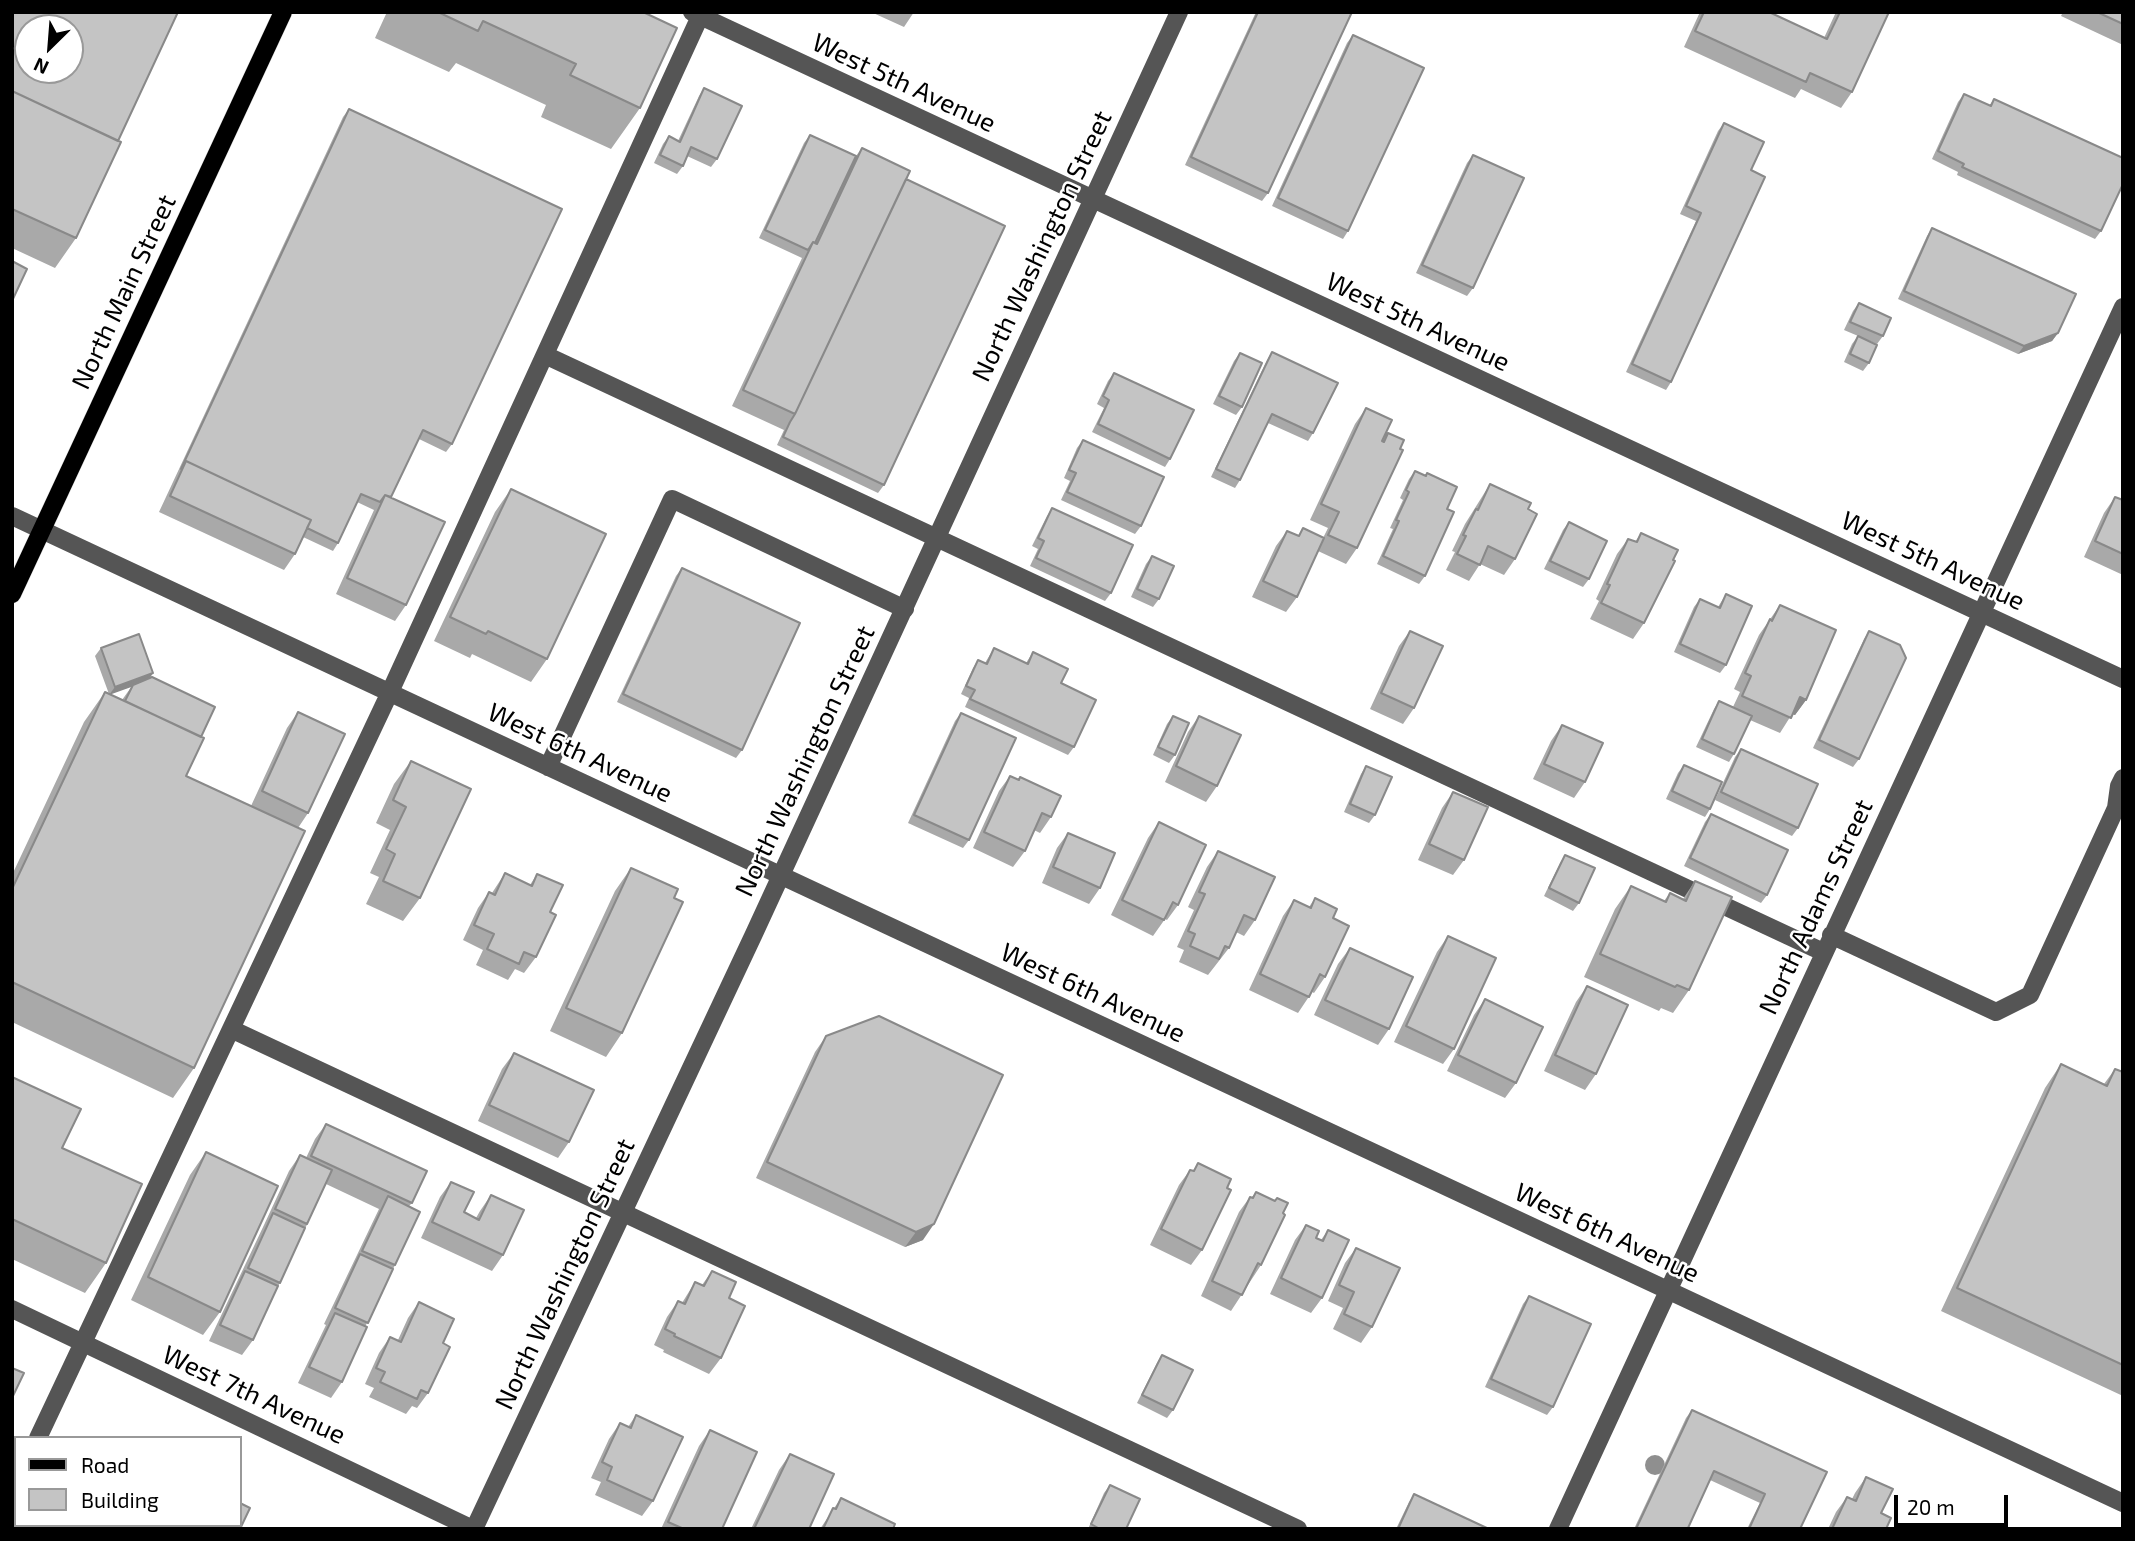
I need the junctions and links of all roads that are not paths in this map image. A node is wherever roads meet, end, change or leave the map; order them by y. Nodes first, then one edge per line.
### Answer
1 (283, 12) edge
2 (1179, 12) edge
3 (698, 14) edge
4 (1092, 200) junction
5 (2123, 307) edge
6 (545, 355) junction
7 (12, 516) edge
8 (42, 530) junction
9 (937, 540) junction
10 (12, 594) edge
11 (905, 609) junction
12 (1983, 612) junction
13 (2123, 679) edge
14 (390, 692) junction
15 (548, 767) junction
16 (2123, 778) edge
17 (780, 877) junction
18 (1827, 944) junction
19 (231, 1029) junction
20 (623, 1213) junction
21 (1668, 1290) junction
22 (12, 1309) edge
23 (83, 1343) junction
24 (39, 1436) edge
25 (2123, 1503) edge
26 (473, 1529) edge
27 (1298, 1529) edge
28 (1558, 1529) edge

1 - 8 main road, North Main Street
2 - 4 street, North Washington Street
3 - 4 street, West 5th Avenue
3 - 6 street
4 - 9 street, North Washington Street
4 - 12 street, West 5th Avenue
5 - 12 street, North Adams Street
6 - 9 street
6 - 14 street
7 - 8 street, West 6th Avenue
8 - 10 main road, North Main Street
8 - 14 street, West 6th Avenue
9 - 11 street, North Washington Street
9 - 18 street
11 - 15 street
11 - 17 street, North Washington Street
12 - 13 street, West 5th Avenue
12 - 18 street, North Adams Street
14 - 15 street, West 6th Avenue
14 - 19 street
15 - 17 street, West 6th Avenue
16 - 18 street
17 - 20 street, North Washington Street
17 - 21 street, West 6th Avenue
18 - 21 street, North Adams Street
19 - 20 street
19 - 23 street
20 - 26 street, North Washington Street
20 - 27 street
21 - 25 street, West 6th Avenue
21 - 28 street, North Adams Street
22 - 23 street, West 7th Avenue
23 - 24 street
23 - 26 street, West 7th Avenue

